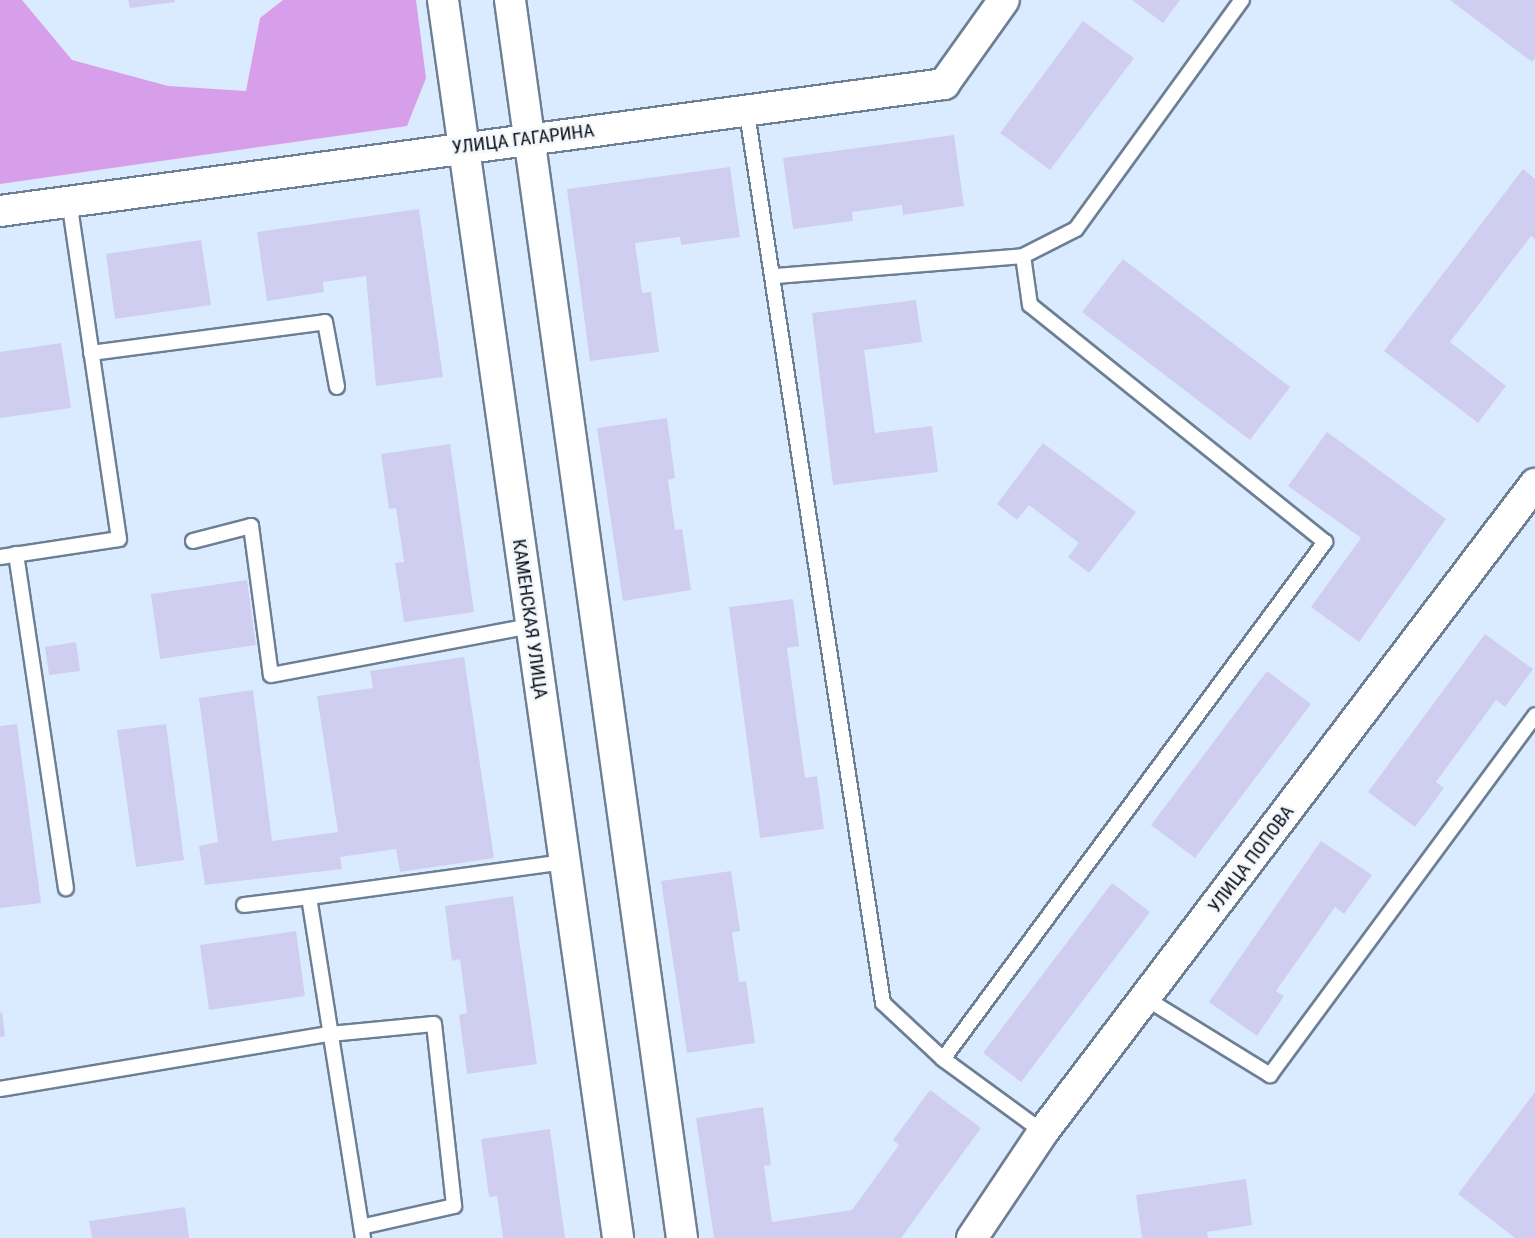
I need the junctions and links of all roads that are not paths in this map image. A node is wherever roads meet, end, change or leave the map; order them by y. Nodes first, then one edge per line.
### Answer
1 (443, 0) edge
2 (510, 0) edge
3 (1004, 0) edge
4 (1242, 0) edge
5 (747, 113) junction
6 (529, 138) junction
7 (463, 146) junction
8 (69, 201) junction
9 (0, 211) edge
10 (1023, 256) junction
11 (776, 276) junction
12 (91, 353) junction
13 (337, 387) dead end
14 (1535, 484) edge
15 (193, 541) dead end
16 (16, 554) junction
17 (0, 557) edge
18 (531, 626) junction
19 (1535, 715) edge
20 (565, 862) junction
21 (66, 888) dead end
22 (309, 897) junction
23 (244, 905) dead end
24 (1145, 998) junction
25 (330, 1034) junction
26 (943, 1059) junction
27 (0, 1089) edge
28 (1043, 1132) junction
29 (362, 1233) edge
30 (618, 1238) edge
31 (682, 1238) edge
32 (972, 1238) edge

1 - 7 street, КАМЕНСКАЯ УЛИЦА
2 - 6 street
3 - 5 street, УЛИЦА ГАГАРИНА
4 - 10 lane
5 - 6 street, УЛИЦА ГАГАРИНА
5 - 11 lane
6 - 7 street, УЛИЦА ГАГАРИНА
6 - 31 street
7 - 8 street, УЛИЦА ГАГАРИНА
7 - 18 street, КАМЕНСКАЯ УЛИЦА
8 - 9 street, УЛИЦА ГАГАРИНА
8 - 12 lane
10 - 11 lane
10 - 26 lane
11 - 26 lane
12 - 13 lane
12 - 16 lane
14 - 24 street, УЛИЦА ПОПОВА
15 - 18 lane
16 - 17 lane
16 - 21 lane
18 - 20 street, КАМЕНСКАЯ УЛИЦА
19 - 24 lane
20 - 22 lane
20 - 30 street, КАМЕНСКАЯ УЛИЦА
22 - 23 lane
22 - 25 lane
24 - 28 street, УЛИЦА ПОПОВА
25 - 27 lane
25 - 29 lane
25 - 29 lane
26 - 28 lane
28 - 32 street, УЛИЦА ПОПОВА

